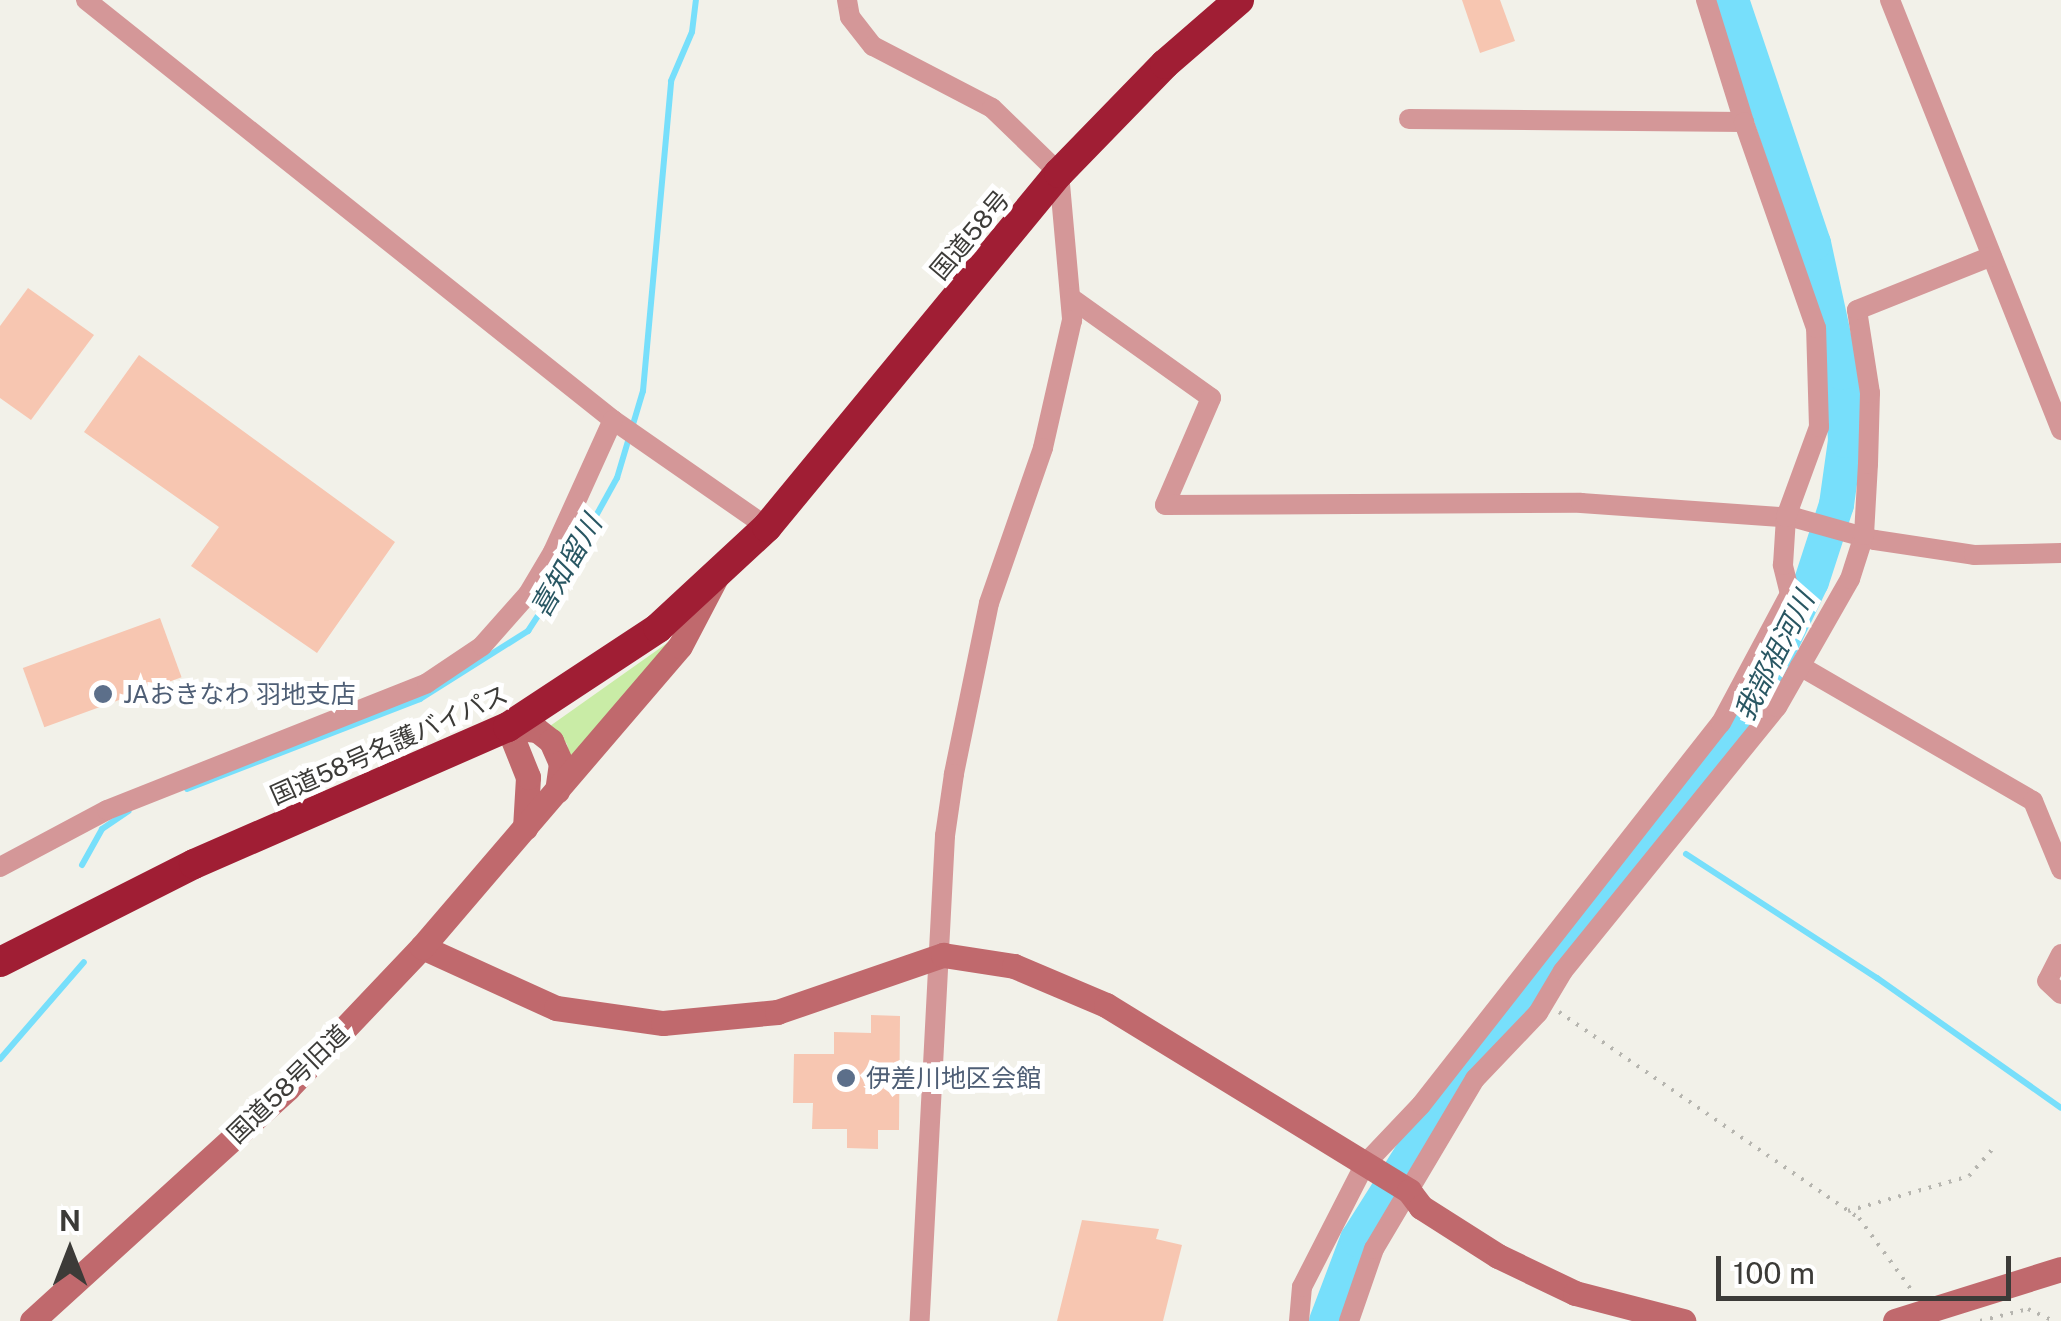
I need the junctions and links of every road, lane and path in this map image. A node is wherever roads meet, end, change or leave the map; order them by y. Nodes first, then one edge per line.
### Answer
1 (86, 0) edge
2 (848, 0) edge
3 (1239, 0) edge
4 (1706, 0) edge
5 (1890, 0) edge
6 (1409, 119) dead end
7 (1744, 122) junction
8 (1059, 174) junction
9 (1992, 256) junction
10 (1071, 298) junction
11 (617, 423) junction
12 (2061, 430) edge
13 (1791, 518) junction
14 (767, 527) junction
15 (1860, 533) junction
16 (2061, 553) edge
17 (716, 576) junction
18 (1800, 666) junction
19 (508, 727) junction
20 (556, 792) junction
21 (525, 828) junction
22 (0, 867) edge
23 (2061, 869) edge
24 (422, 947) junction
25 (2061, 954) edge
26 (943, 955) junction
27 (0, 962) edge
28 (2061, 994) edge
29 (1544, 1002) junction
30 (1993, 1148) dead end
31 (1370, 1167) junction
32 (1407, 1190) junction
33 (1848, 1211) junction
34 (2061, 1268) edge
35 (1912, 1318) edge
36 (32, 1321) edge
37 (920, 1321) edge
38 (1299, 1321) edge
39 (1349, 1321) edge
40 (1683, 1321) edge
41 (1980, 1321) edge
42 (2054, 1321) edge

1 - 11 street
2 - 8 street
3 - 8 highway, 国道58号
4 - 7 street
5 - 9 street
6 - 7 street
7 - 13 street
8 - 10 street
8 - 14 highway, 国道58号
9 - 12 street
9 - 15 street
10 - 13 street
10 - 26 street
11 - 14 street
11 - 22 street
13 - 15 street
13 - 31 street
14 - 17 highway, 国道58号名護バイパス
15 - 16 street
15 - 18 street
17 - 19 highway, 国道58号名護バイパス
17 - 20 street, 国道58号旧道
18 - 23 street
18 - 29 street
19 - 20 street
19 - 21 street
19 - 27 highway, 国道58号名護バイパス
20 - 21 street, 国道58号旧道
21 - 24 street, 国道58号旧道
24 - 26 street
24 - 36 street, 国道58号旧道
25 - 28 street
26 - 31 street
26 - 37 street
29 - 32 street
29 - 33 path
30 - 33 path
31 - 32 street
31 - 38 street
32 - 39 street
32 - 40 street
33 - 35 path
34 - 35 street
41 - 42 path

